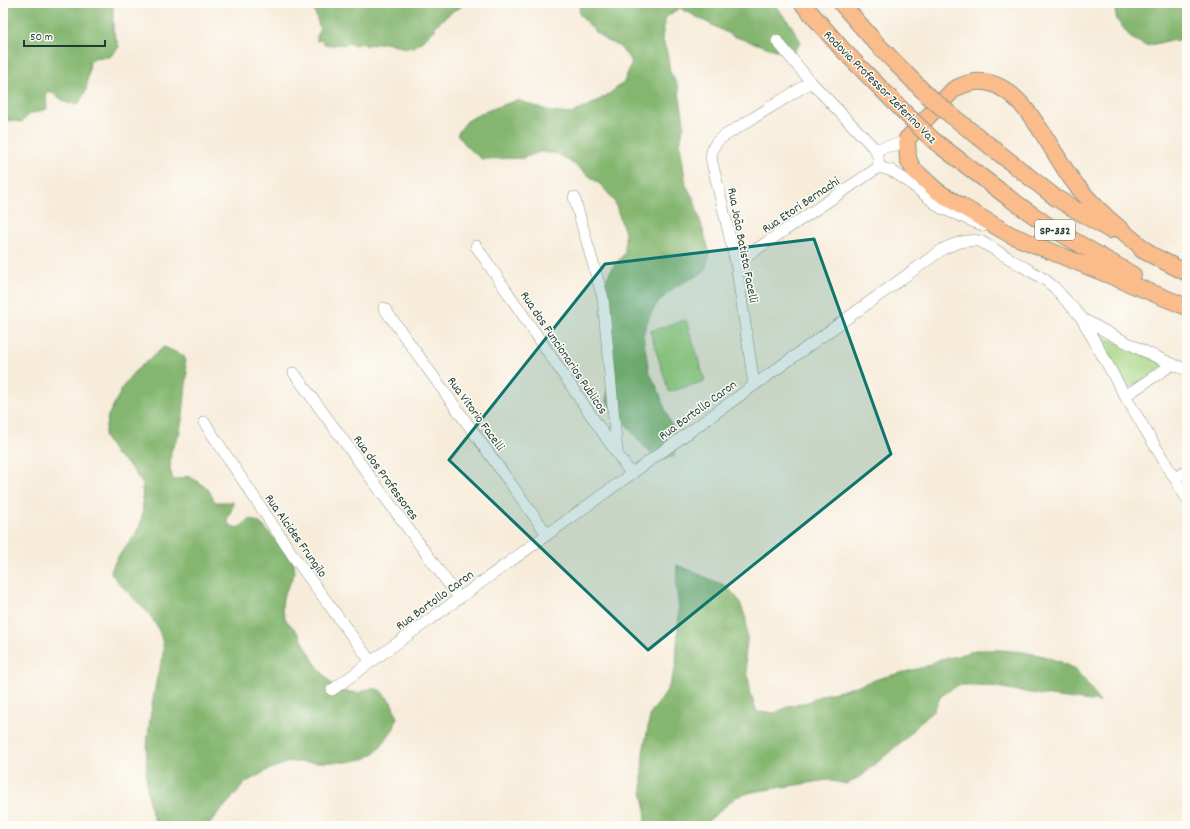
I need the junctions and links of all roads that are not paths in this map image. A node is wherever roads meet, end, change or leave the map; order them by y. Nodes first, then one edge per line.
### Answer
1 (802, 3) edge
2 (841, 3) edge
3 (777, 41) dead end
4 (811, 82) junction
5 (907, 139) junction
6 (875, 149) junction
7 (879, 168) junction
8 (574, 197) dead end
9 (1011, 235) junction
10 (476, 246) dead end
11 (1150, 254) junction
12 (736, 263) junction
13 (1187, 273) edge
14 (1187, 306) edge
15 (384, 308) dead end
16 (1081, 317) junction
17 (1173, 364) junction
18 (1187, 370) edge
19 (294, 372) dead end
20 (754, 385) junction
21 (1125, 396) junction
22 (204, 422) dead end
23 (617, 453) junction
24 (1187, 471) edge
25 (631, 474) junction
26 (1175, 478) junction
27 (1187, 499) edge
28 (547, 534) junction
29 (459, 598) junction
30 (371, 662) junction
31 (332, 690) dead end

1 - 14 highway, Rodovia Professor Zeferino Vaz / SP-332, bridge
2 - 11 highway, Rodovia Professor Zeferino Vaz / SP-332, bridge
3 - 4 street
4 - 6 street
4 - 12 street, Rua João Batista Facelli
5 - 6 street
5 - 9 highway
5 - 11 highway
6 - 7 street
7 - 9 street
7 - 12 street, Rua Etori Bernachi
8 - 23 street
9 - 14 highway
10 - 23 street, Rua dos Funcionarios Publicos
11 - 13 highway, Rodovia Professor Zeferino Vaz / SP-332
12 - 20 street, Rua João Batista Facelli
15 - 28 street, Rua Vitorio Facelli
16 - 17 street
16 - 20 street, Rua Bortollo Caron
16 - 21 street
17 - 18 street
17 - 21 street
19 - 29 street, Rua dos Professores
20 - 25 street, Rua Bortollo Caron
21 - 26 street
22 - 30 street, Rua Alcides Frungilo
23 - 25 street, Rua dos Funcionarios Publicos
24 - 26 street
25 - 28 street, Rua Bortollo Caron
26 - 27 street
28 - 29 street, Rua Bortollo Caron
29 - 30 street, Rua Bortollo Caron
30 - 31 street, Rua Bortollo Caron

